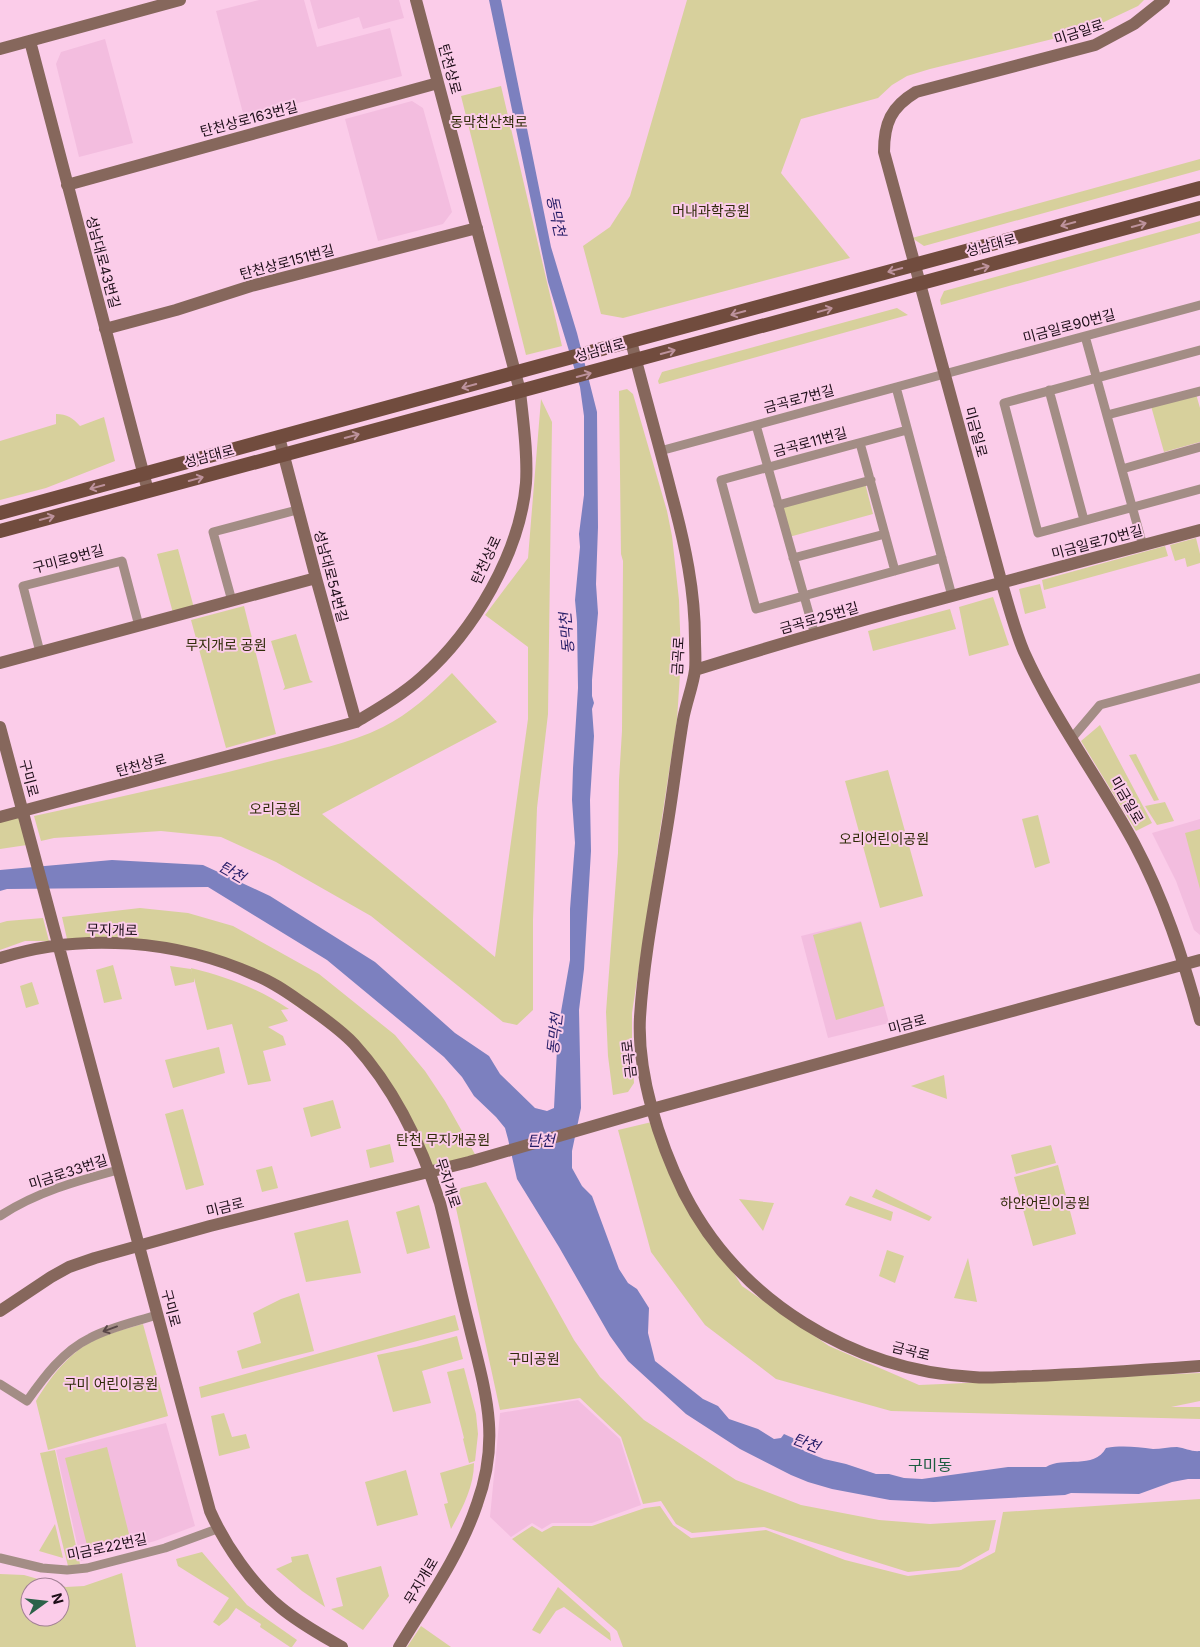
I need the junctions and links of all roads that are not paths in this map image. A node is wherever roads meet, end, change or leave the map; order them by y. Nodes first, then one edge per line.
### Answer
1 (180, 0) edge
2 (416, 0) edge
3 (1164, 0) edge
4 (30, 41) junction
5 (0, 49) edge
6 (438, 83) junction
7 (67, 185) junction
8 (1200, 188) edge
9 (1200, 208) edge
10 (477, 228) junction
11 (916, 265) junction
12 (921, 284) junction
13 (1200, 305) edge
14 (105, 329) junction
15 (1085, 336) junction
16 (631, 340) junction
17 (1200, 350) edge
18 (636, 361) junction
19 (516, 373) junction
20 (945, 374) junction
21 (1097, 377) junction
22 (896, 387) junction
23 (1049, 390) junction
24 (1200, 391) edge
25 (520, 392) junction
26 (1107, 415) junction
27 (756, 425) junction
28 (907, 430) junction
29 (279, 437) junction
30 (860, 443) junction
31 (1200, 447) edge
32 (660, 451) junction
33 (283, 455) junction
34 (768, 468) junction
35 (1122, 469) junction
36 (144, 474) junction
37 (871, 480) junction
38 (1200, 489) edge
39 (148, 491) junction
40 (778, 506) junction
41 (1132, 507) junction
42 (297, 510) junction
43 (0, 513) edge
44 (1084, 520) junction
45 (1200, 530) edge
46 (0, 531) edge
47 (885, 534) junction
48 (1143, 546) junction
49 (793, 558) junction
50 (942, 558) junction
51 (895, 571) junction
52 (316, 578) junction
53 (1002, 584) junction
54 (804, 596) junction
55 (952, 596) junction
56 (232, 601) junction
57 (139, 626) junction
58 (815, 635) junction
59 (40, 652) junction
60 (0, 663) edge
61 (695, 670) junction
62 (1200, 678) edge
63 (356, 722) junction
64 (0, 727) edge
65 (1072, 738) junction
66 (23, 811) junction
67 (0, 817) edge
68 (58, 946) junction
69 (0, 958) edge
70 (1200, 960) edge
71 (1184, 964) junction
72 (1200, 1020) edge
73 (652, 1110) junction
74 (118, 1170) junction
75 (430, 1172) junction
76 (0, 1216) edge
77 (138, 1246) junction
78 (0, 1311) edge
79 (157, 1316) junction
80 (1200, 1366) edge
81 (0, 1384) edge
82 (218, 1529) junction
83 (0, 1558) edge
84 (342, 1647) edge
85 (399, 1647) edge

1 - 4 street
2 - 6 street, 탄천상로
3 - 11 street, 미금일로
4 - 5 street
4 - 7 street, 성남대로43번길
6 - 7 street, 탄천상로163번길
6 - 10 street, 탄천상로
7 - 14 street, 성남대로43번길
8 -> 11 main road, 성남대로
12 -> 9 main road, 성남대로
10 - 14 street, 탄천상로151번길
10 - 19 street, 탄천상로
11 - 12 street, 미금일로
11 -> 16 main road, 성남대로
18 -> 12 main road, 성남대로
12 - 20 street, 미금일로
13 - 15 street, 미금일로90번길
14 - 36 street, 성남대로43번길
15 - 20 street, 미금일로90번길
15 - 21 street
16 - 18 street, 금곡로
16 - 19 main road, 성남대로
17 - 21 street
25 -> 18 main road, 성남대로
18 - 32 street, 금곡로
19 - 25 street, 탄천상로
19 -> 29 main road, 성남대로
20 - 22 street, 금곡로7번길
20 - 53 street, 미금일로
21 - 23 street
21 - 26 street
22 - 27 street, 금곡로7번길
22 - 28 street
23 - 44 street
23 - 44 street
24 - 26 street
33 -> 25 main road, 성남대로
25 - 63 street, 탄천상로
26 - 35 street
27 - 32 street, 금곡로7번길
27 - 34 street, 금곡로11번길
28 - 30 street, 금곡로11번길
28 - 50 street
29 - 33 street, 성남대로54번길
29 - 36 main road, 성남대로
30 - 34 street, 금곡로11번길
30 - 37 street, 금곡로11번길
31 - 35 street
32 - 61 street, 금곡로
39 -> 33 main road, 성남대로
33 - 42 street, 성남대로54번길
34 - 40 street, 금곡로11번길
34 - 54 street, 금곡로11번길
35 - 41 street
36 - 39 street, 성남대로43번길
36 -> 43 main road, 성남대로
37 - 40 street
37 - 47 street, 금곡로11번길
38 - 41 street
46 -> 39 main road, 성남대로
40 - 49 street, 금곡로11번길
41 - 44 street
41 - 48 street
42 - 52 street, 성남대로54번길
42 - 56 street
45 - 48 street, 미금일로70번길
47 - 49 street
47 - 51 street, 금곡로11번길
48 - 53 street, 미금일로70번길
49 - 54 street, 금곡로11번길
50 - 51 street
50 - 55 street
51 - 54 street
52 - 56 street
52 - 63 street, 성남대로54번길
53 - 55 street, 금곡로25번길
53 - 65 street, 미금일로
54 - 58 street, 금곡로11번길
55 - 58 street, 금곡로25번길
56 - 57 street
57 - 59 street
57 - 59 street, 구미로9번길
58 - 61 street, 금곡로25번길
59 - 60 street
61 - 73 street, 금곡로
62 - 65 street
63 - 66 street, 탄천상로
64 - 66 street, 구미로
65 - 71 street, 미금일로
66 - 67 street, 탄천상로
66 - 68 street, 구미로
68 - 69 street, 무지개로
68 - 74 street, 구미로
68 - 75 street, 무지개로
70 - 71 street, 미금로
71 - 72 street, 미금일로
71 - 73 street, 미금로
73 - 75 street, 미금로
73 - 80 street, 금곡로
74 - 76 street, 미금로33번길
74 - 77 street, 구미로
75 - 77 street, 미금로
75 - 85 street, 무지개로
77 - 78 street, 미금로
77 - 79 street, 구미로
79 -> 81 street
79 - 82 street, 구미로
82 - 83 street, 미금로22번길
82 - 84 street, 구미로

